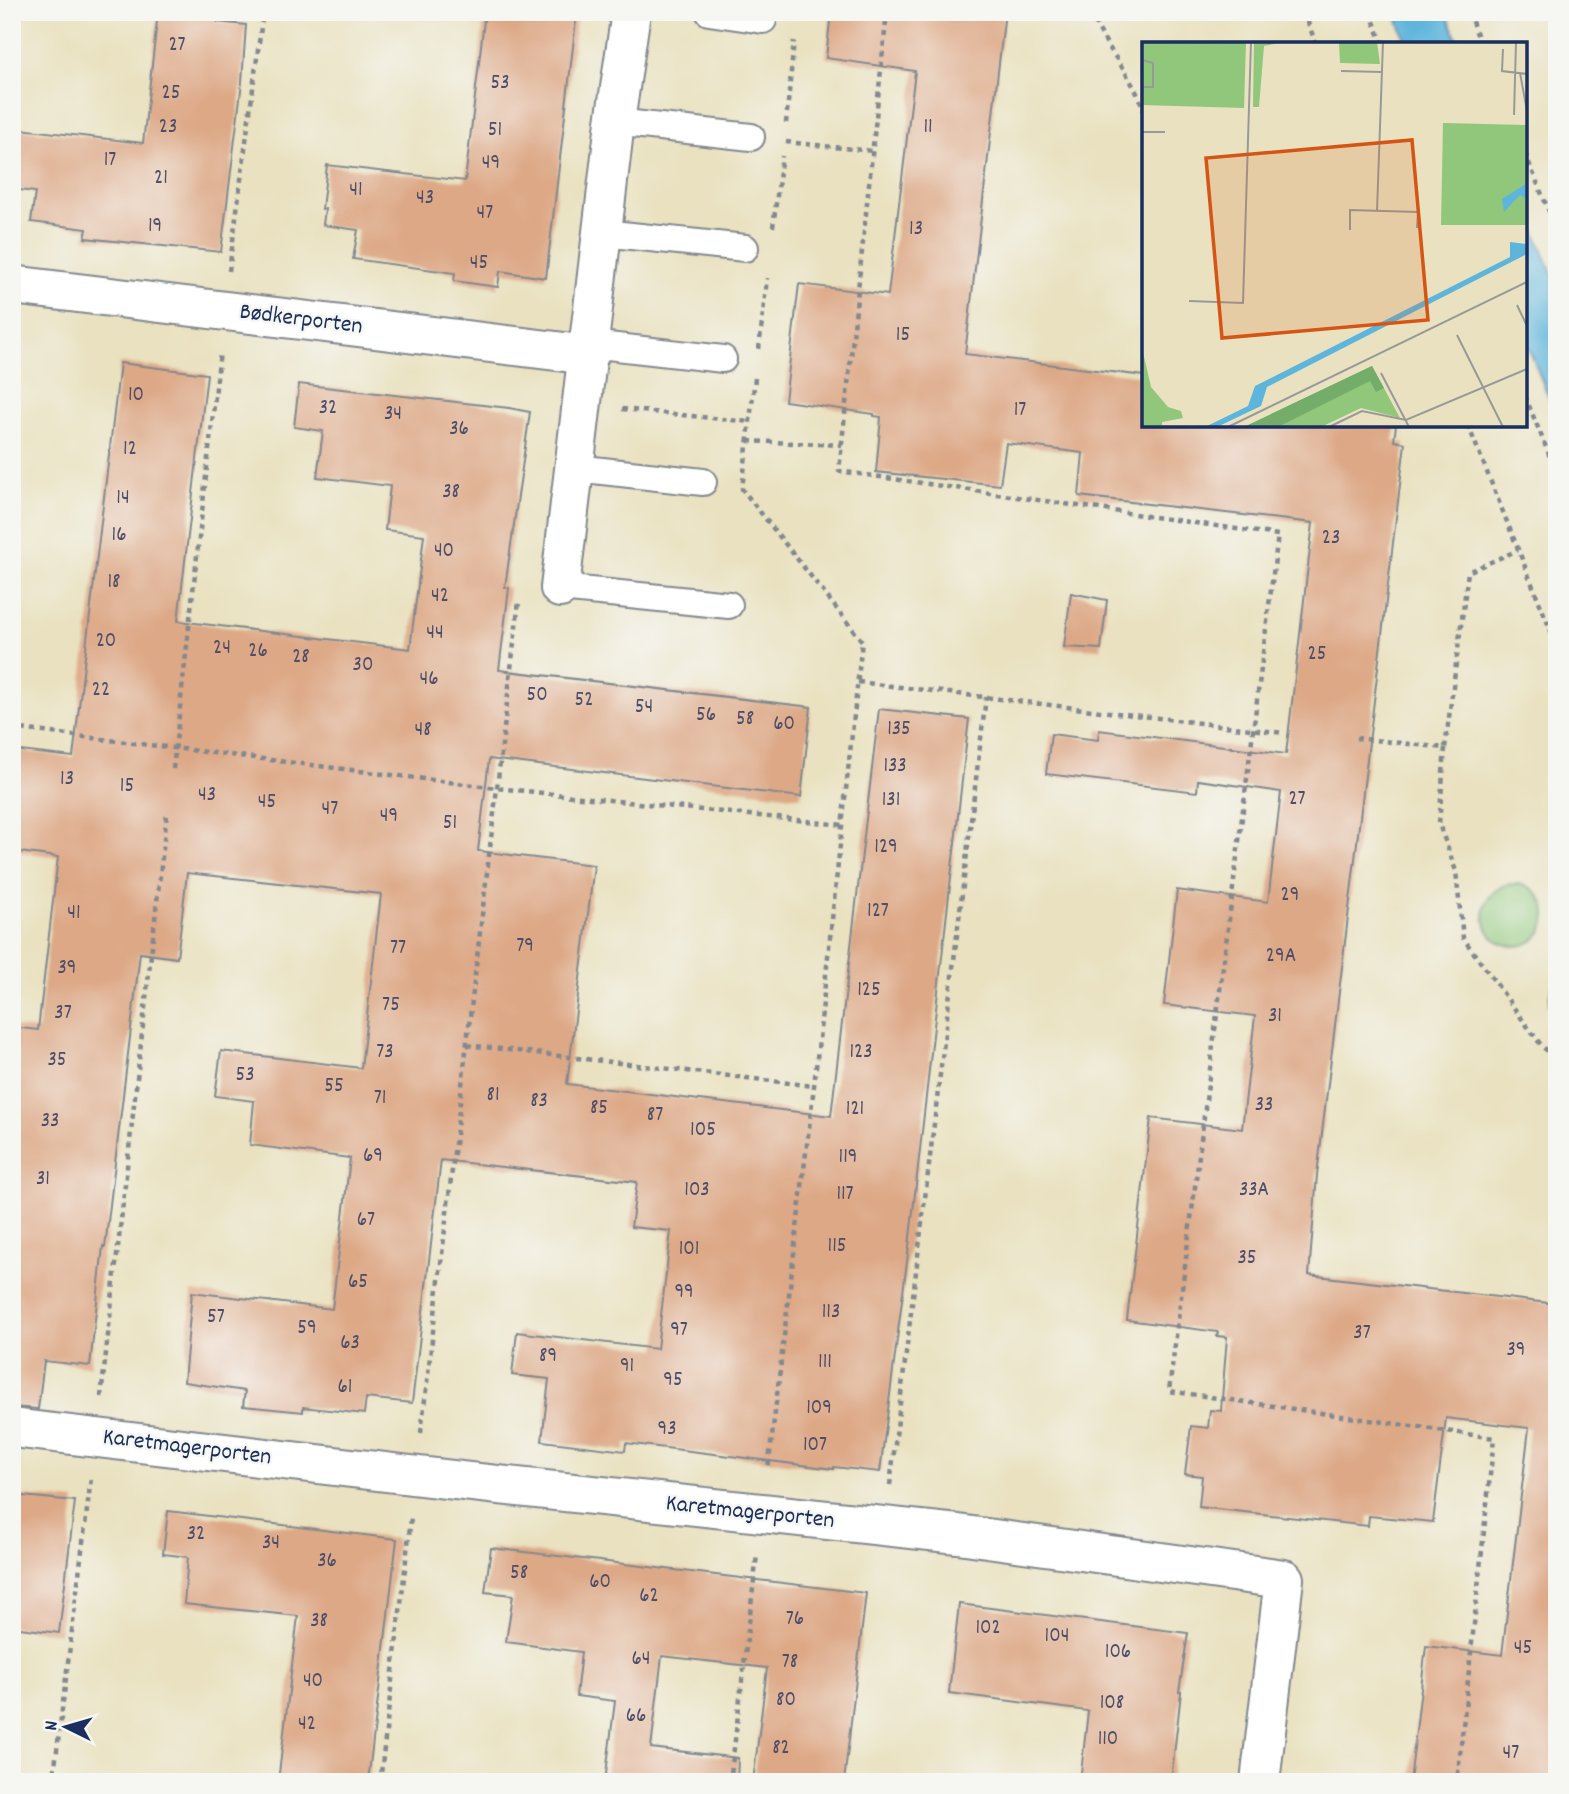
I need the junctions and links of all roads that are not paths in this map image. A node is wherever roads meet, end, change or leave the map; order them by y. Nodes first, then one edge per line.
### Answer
1 (631, 12) edge
2 (709, 12) edge
3 (763, 20) dead end
4 (615, 122) junction
5 (751, 137) road end
6 (603, 233) junction
7 (745, 248) dead end
8 (12, 285) edge
9 (590, 349) junction
10 (723, 359) dead end
11 (575, 468) junction
12 (703, 482) dead end
13 (561, 588) joint
14 (729, 605) dead end
15 (12, 1428) edge
16 (1260, 1782) edge

1 - 4 street
2 - 3 lane
4 - 5 lane
4 - 6 street
6 - 7 lane
6 - 9 street
8 - 9 street, Bødkerporten
9 - 10 lane
9 - 11 street
11 - 12 lane
11 - 13 street
13 - 14 lane
15 - 16 street, Karetmagerporten

